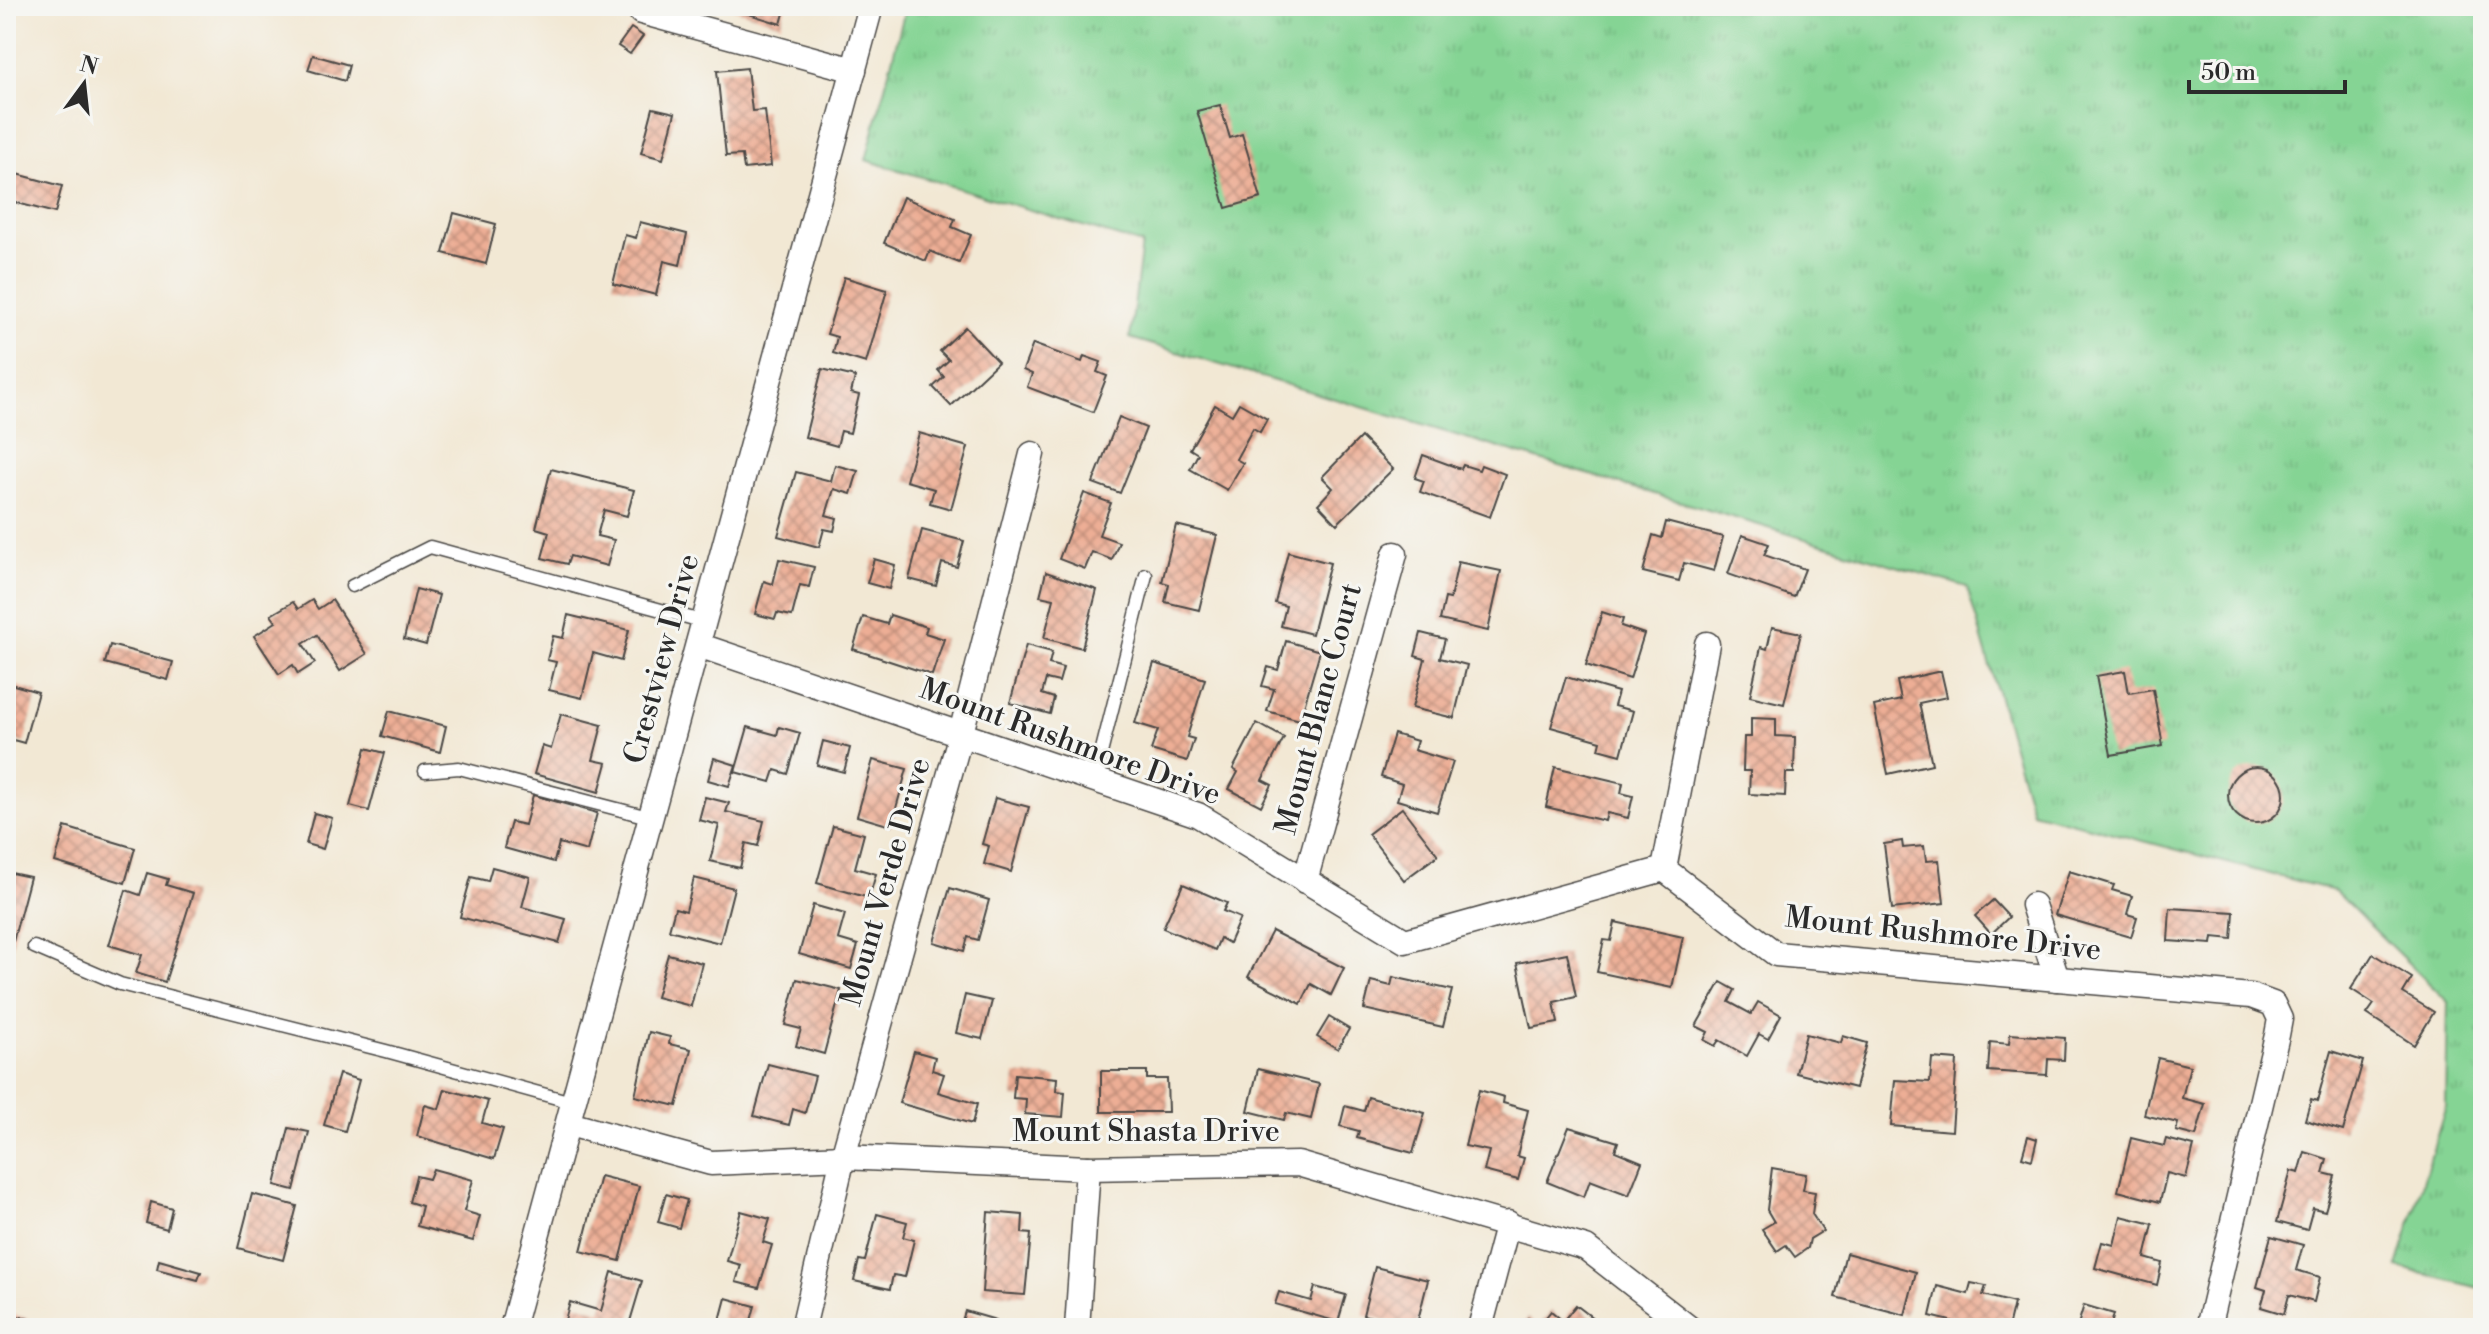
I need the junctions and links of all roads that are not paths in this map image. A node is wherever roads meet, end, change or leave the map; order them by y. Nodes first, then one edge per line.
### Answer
1 (871, 6) edge
2 (641, 12) dead end
3 (854, 70) junction
4 (1032, 454) dead end
5 (1395, 554) dead end
6 (1146, 575) dead end
7 (352, 586) dead end
8 (702, 634) junction
9 (1707, 644) dead end
10 (960, 737) junction
11 (425, 771) dead end
12 (1094, 781) junction
13 (652, 818) junction
14 (1664, 869) junction
15 (1305, 881) junction
16 (2033, 905) dead end
17 (34, 947) dead end
18 (2057, 979) junction
19 (572, 1114) junction
20 (843, 1157) junction
21 (1088, 1168) junction
22 (1508, 1223) junction
23 (512, 1328) edge
24 (803, 1328) edge
25 (1077, 1328) edge
26 (1480, 1328) edge
27 (1689, 1328) edge
28 (2208, 1328) edge

1 - 3 street, Crestview Drive
2 - 3 street
3 - 8 street, Crestview Drive
4 - 10 street, Mount Verde Drive
5 - 15 street, Mount Blanc Court
6 - 12 lane
7 - 8 lane
8 - 10 street, Mount Rushmore Drive
8 - 13 street, Crestview Drive
9 - 14 street
10 - 12 street, Mount Rushmore Drive
10 - 20 street, Mount Verde Drive
11 - 13 lane
12 - 15 street, Mount Rushmore Drive
13 - 19 street, Crestview Drive
14 - 15 street, Mount Rushmore Drive
14 - 18 street, Mount Rushmore Drive
16 - 18 street
17 - 19 lane
18 - 28 street, Mount Rushmore Drive
19 - 20 street, Mount Shasta Drive
19 - 23 street, Crestview Drive
20 - 21 street, Mount Shasta Drive
20 - 24 street, Mount Verde Drive
21 - 22 street, Mount Shasta Drive
21 - 25 street
22 - 26 street
22 - 27 street, Mount Shasta Drive

